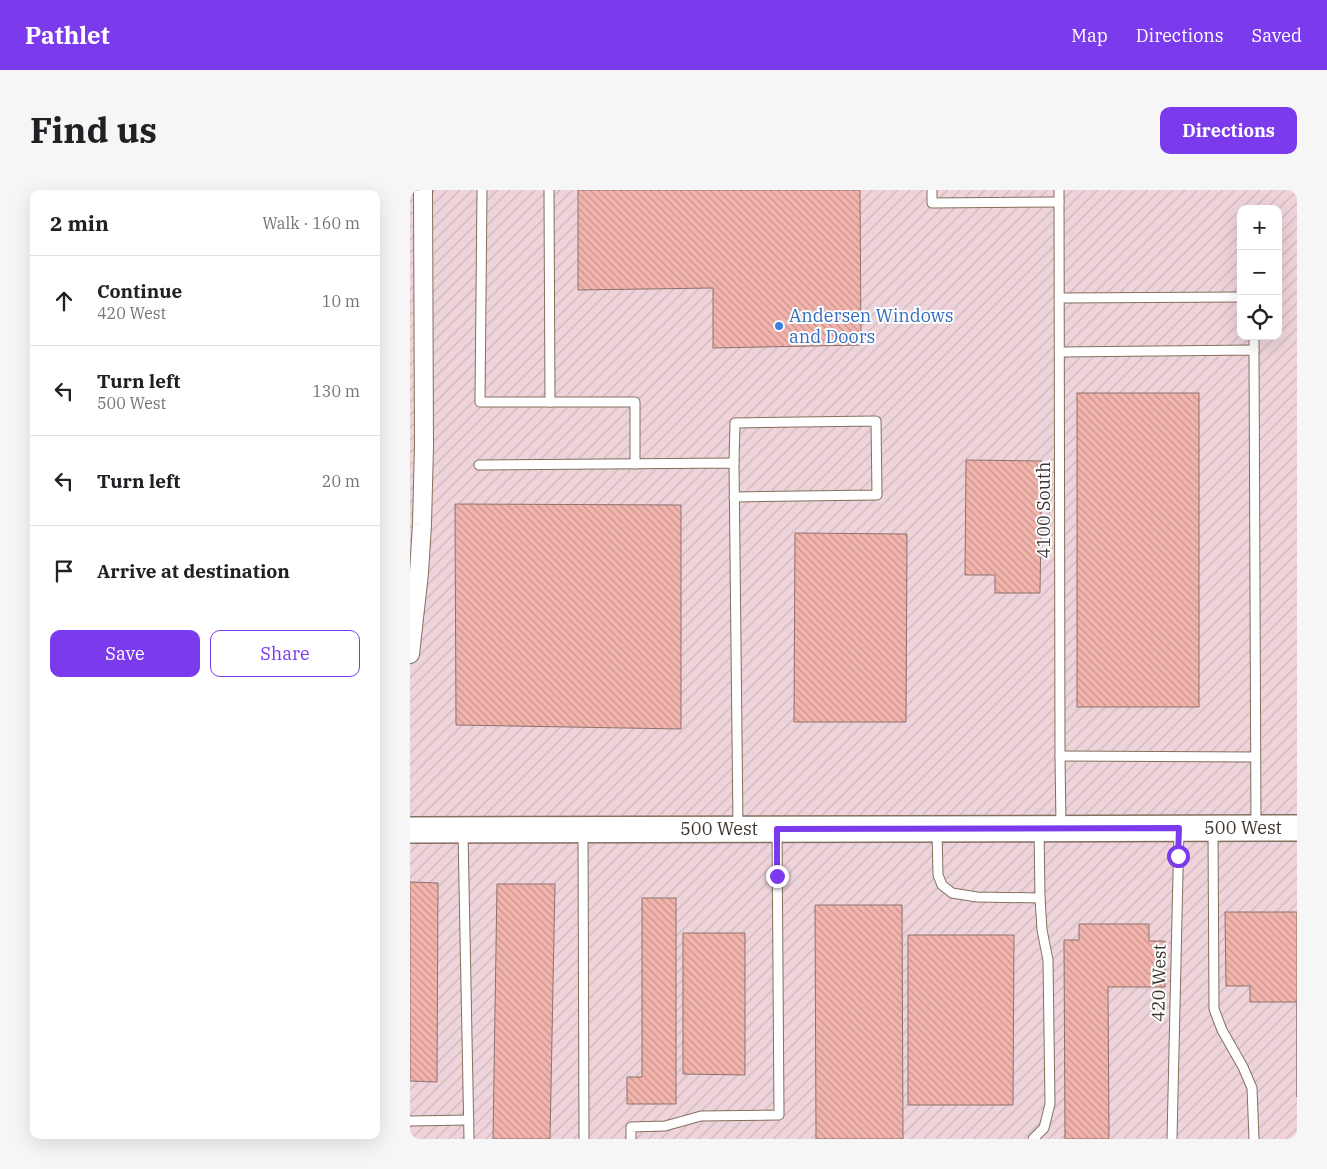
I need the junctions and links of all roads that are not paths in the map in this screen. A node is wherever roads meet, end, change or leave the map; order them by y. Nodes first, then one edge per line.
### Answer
1 (423, 190) edge
2 (482, 190) edge
3 (548, 190) edge
4 (932, 190) edge
5 (1059, 190) edge
6 (1059, 202) junction
7 (1237, 297) edge
8 (1060, 298) junction
9 (1254, 340) edge
10 (1254, 350) junction
11 (1060, 352) junction
12 (550, 402) junction
13 (734, 463) junction
14 (635, 464) junction
15 (479, 465) dead end
16 (734, 497) junction
17 (410, 654) edge
18 (1060, 756) junction
19 (1255, 757) junction
20 (937, 828) junction
21 (1179, 828) junction
22 (1213, 828) junction
23 (1256, 828) junction
24 (1297, 828) edge
25 (777, 829) junction
26 (1050, 829) junction
27 (410, 830) edge
28 (463, 830) junction
29 (583, 830) junction
30 (738, 830) junction
31 (1040, 898) junction
32 (469, 1120) junction
33 (410, 1121) edge
34 (469, 1139) edge
35 (584, 1139) edge
36 (631, 1139) edge
37 (1033, 1139) edge
38 (1172, 1139) edge
39 (1254, 1139) edge

1 - 17 street
2 - 12 lane
3 - 12 lane
4 - 6 lane
5 - 6 lane, 4100 South
6 - 8 lane, 4100 South
7 - 8 lane
8 - 11 lane, 4100 South
9 - 10 lane
10 - 11 lane
10 - 19 lane
11 - 18 lane, 4100 South
12 - 14 lane
13 - 14 lane
13 - 16 lane
13 - 16 lane
14 - 15 lane
16 - 30 lane
18 - 19 lane
18 - 26 lane, 4100 South
19 - 23 lane
20 - 25 main road, 500 West
20 - 26 main road, 500 West
20 - 31 lane
21 - 22 main road, 500 West
21 - 26 main road, 500 West
21 - 38 lane, 420 West
22 - 23 main road, 500 West
22 - 39 lane
23 - 24 main road, 500 West
25 - 30 main road, 500 West
25 - 36 lane
26 - 31 lane, 4100 South
27 - 28 main road, 500 West
28 - 29 main road, 500 West
28 - 32 lane
29 - 30 main road, 500 West
29 - 35 lane
31 - 37 lane, 4100 South
32 - 33 lane
32 - 34 lane

